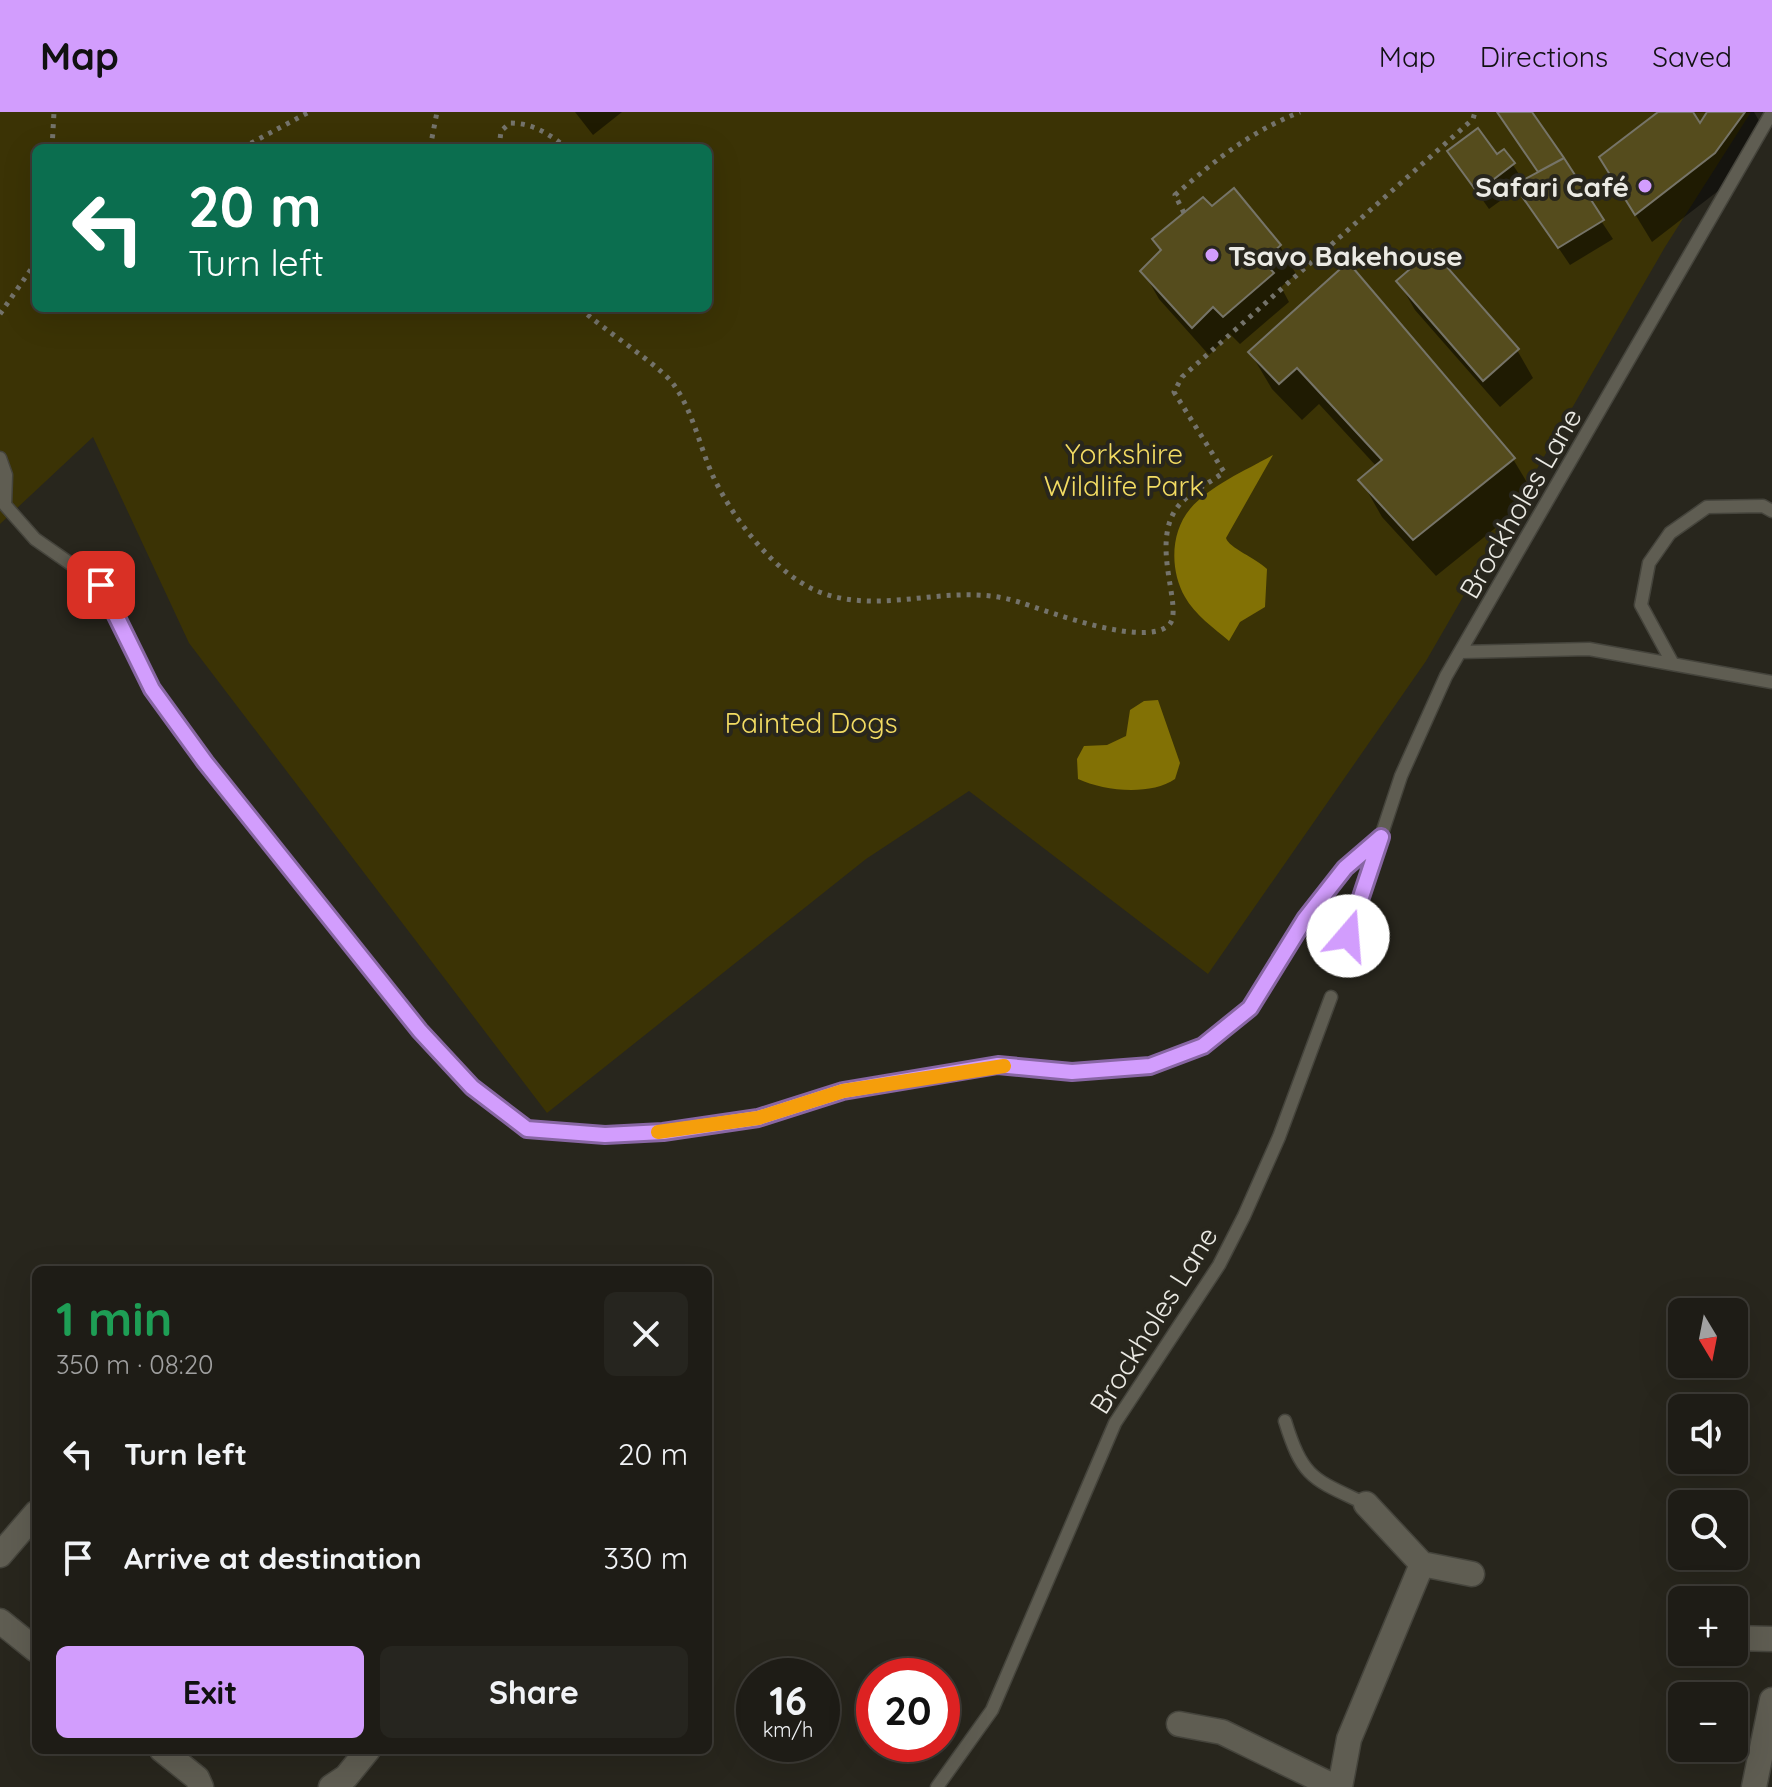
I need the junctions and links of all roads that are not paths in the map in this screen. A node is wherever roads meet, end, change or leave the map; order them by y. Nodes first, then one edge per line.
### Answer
1 (1772, 112) edge
2 (0, 458) edge
3 (1772, 511) edge
4 (1461, 652) junction
5 (1673, 664) junction
6 (1772, 682) edge
7 (1381, 837) junction
8 (1348, 936) dead end
9 (1331, 997) dead end
10 (1285, 1421) dead end
11 (1366, 1504) joint
12 (32, 1518) edge
13 (0, 1555) edge
14 (1422, 1564) junction
15 (1472, 1574) dead end
16 (0, 1621) edge
17 (1748, 1638) edge
18 (1772, 1639) edge
19 (32, 1647) edge
20 (1772, 1700) edge
21 (1179, 1724) dead end
22 (167, 1754) edge
23 (365, 1754) edge
24 (201, 1787) edge
25 (331, 1787) edge
26 (937, 1787) edge
27 (1338, 1787) edge
28 (1754, 1787) edge

1 - 4 lane, Brockholes Lane
2 - 7 lane
3 - 5 lane
4 - 5 lane
4 - 7 lane, Brockholes Lane
5 - 6 lane
7 - 8 lane, Brockholes Lane
9 - 26 lane, Brockholes Lane
10 - 11 lane
11 - 14 street
12 - 13 street
14 - 15 street
14 - 27 street
16 - 19 street
17 - 18 street
20 - 28 street
21 - 27 street
22 - 24 street
23 - 25 street

